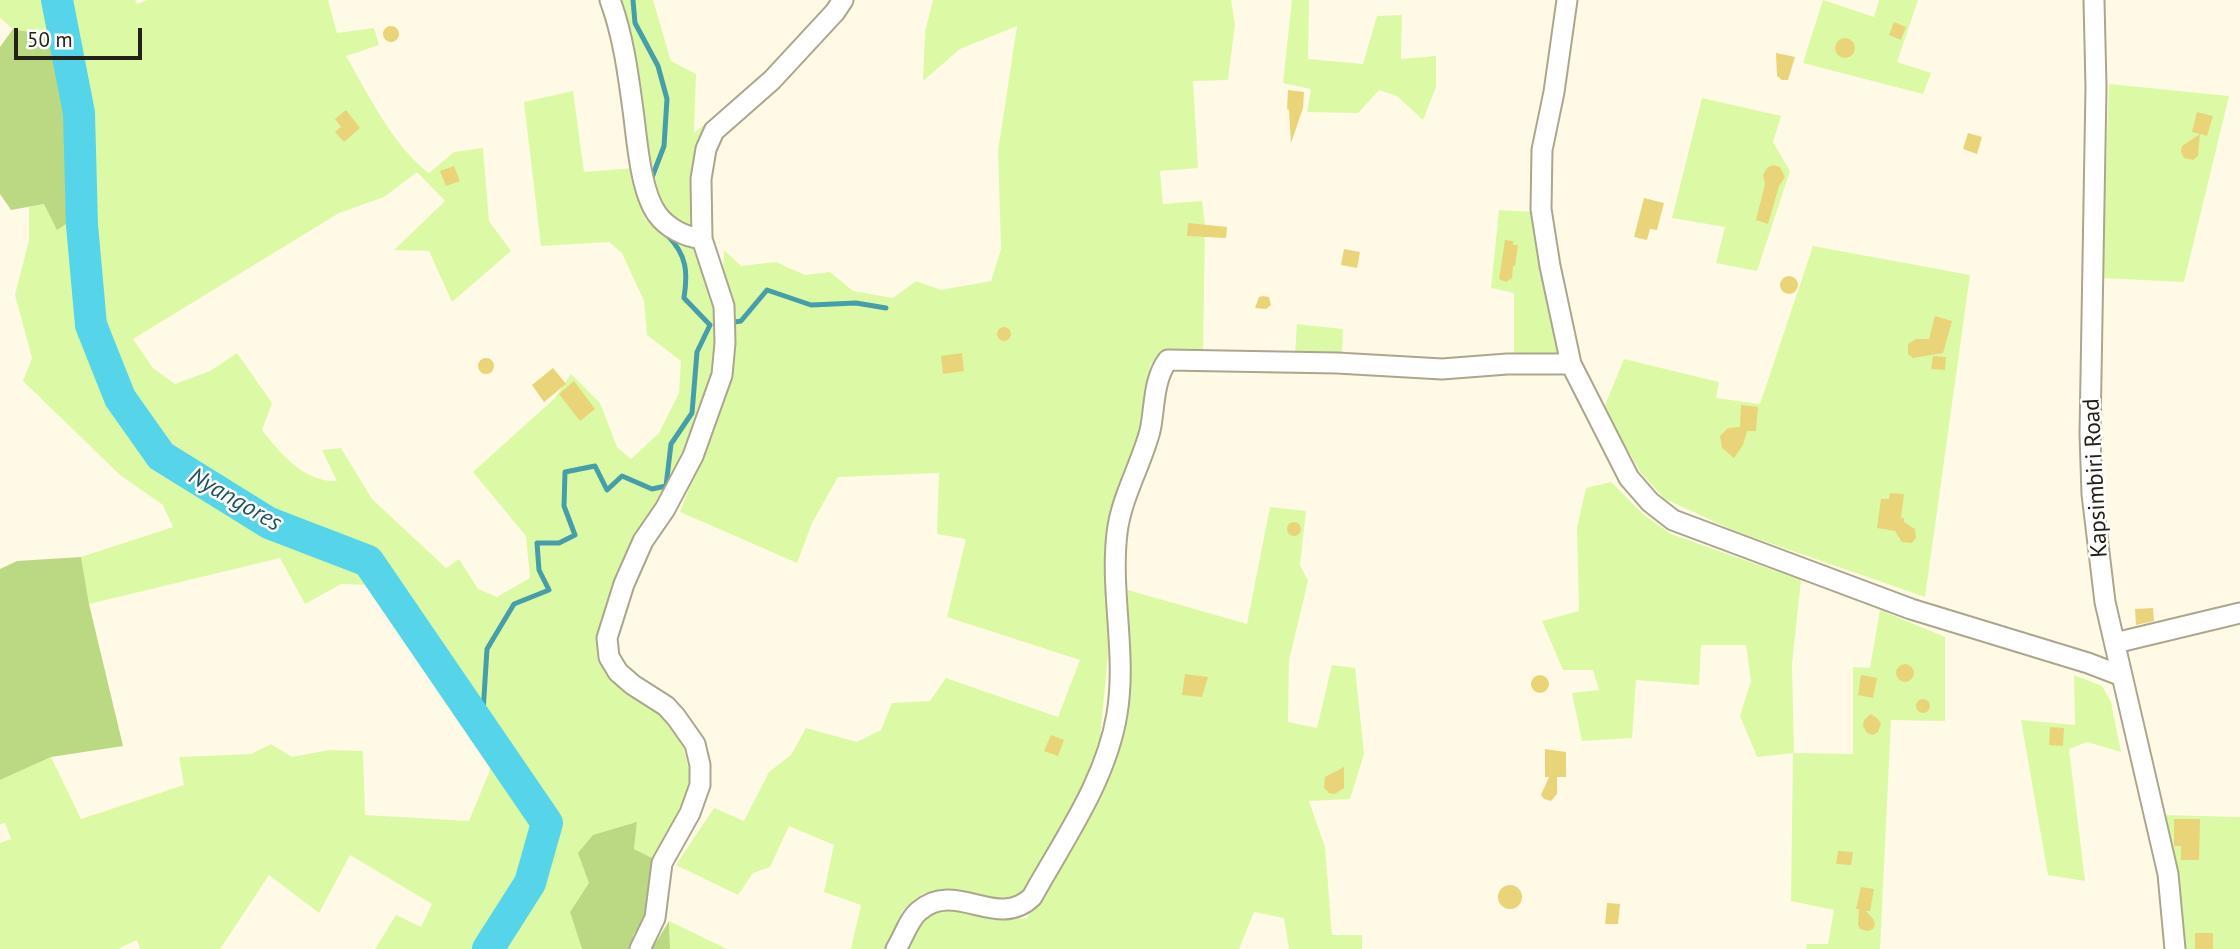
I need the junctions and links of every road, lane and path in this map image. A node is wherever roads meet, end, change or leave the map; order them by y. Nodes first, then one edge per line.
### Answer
1 (610, 0) edge
2 (843, 0) edge
3 (1567, 0) edge
4 (2094, 0) edge
5 (702, 239) junction
6 (1570, 364) junction
7 (2240, 613) edge
8 (2115, 643) junction
9 (2122, 676) junction
10 (640, 949) edge
11 (896, 949) edge
12 (2175, 949) edge

1 - 5 street
2 - 5 street
3 - 6 street
4 - 8 street, Kapsimbiri Road
5 - 10 street
6 - 9 street
6 - 11 street
7 - 8 street
8 - 9 street, Kapsimbiri Road
9 - 12 street, Kapsimbiri Road

